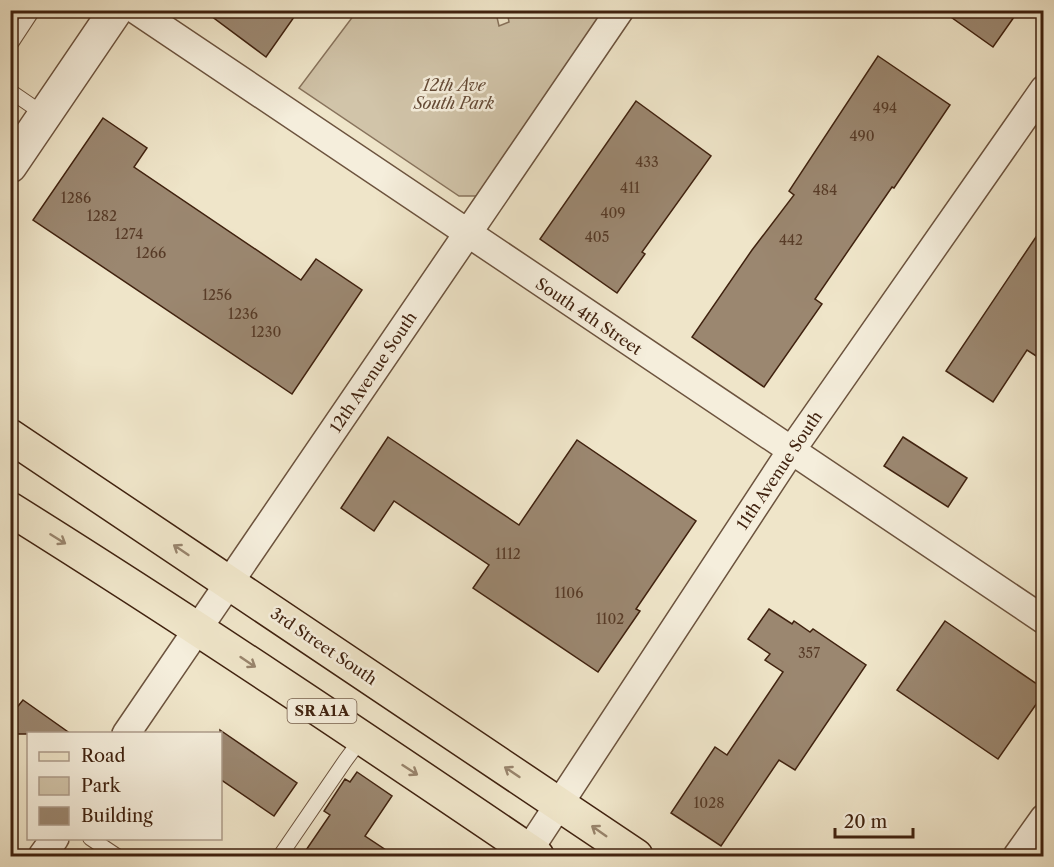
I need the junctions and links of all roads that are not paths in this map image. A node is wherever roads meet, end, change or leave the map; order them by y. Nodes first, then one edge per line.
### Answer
1 (33, 10) edge
2 (116, 10) edge
3 (136, 10) edge
4 (620, 10) edge
5 (10, 45) edge
6 (10, 91) edge
7 (1038, 108) edge
8 (45, 115) junction
9 (10, 166) edge
10 (468, 234) junction
11 (10, 436) edge
12 (791, 451) junction
13 (10, 509) edge
14 (230, 583) junction
15 (1044, 620) edge
16 (199, 629) junction
17 (127, 732) edge
18 (362, 738) junction
19 (561, 804) junction
20 (1041, 826) edge
21 (54, 840) edge
22 (93, 840) edge
23 (530, 855) edge
24 (42, 856) edge
25 (117, 856) edge
26 (280, 856) edge
27 (636, 856) edge
28 (1017, 856) edge

1 - 5 lane
2 - 8 street
3 - 10 street, South 4th Street
4 - 10 street, 12th Avenue South
6 - 8 lane
7 - 12 street, 11th Avenue South
8 - 9 street
10 - 12 street, South 4th Street
10 - 14 street, 12th Avenue South
14 -> 11 main road, 3rd Street South
12 - 15 street, South 4th Street
12 - 19 street, 11th Avenue South
13 -> 16 main road, SR A1A
14 - 16 street, 12th Avenue South
19 -> 14 main road, 3rd Street South
16 - 17 street, 12th Avenue South
16 -> 18 main road, SR A1A
18 -> 23 main road, SR A1A
18 - 26 lane
19 - 23 street, 11th Avenue South
27 -> 19 main road, 3rd Street South
20 - 28 street
21 - 24 street
22 - 25 lane

